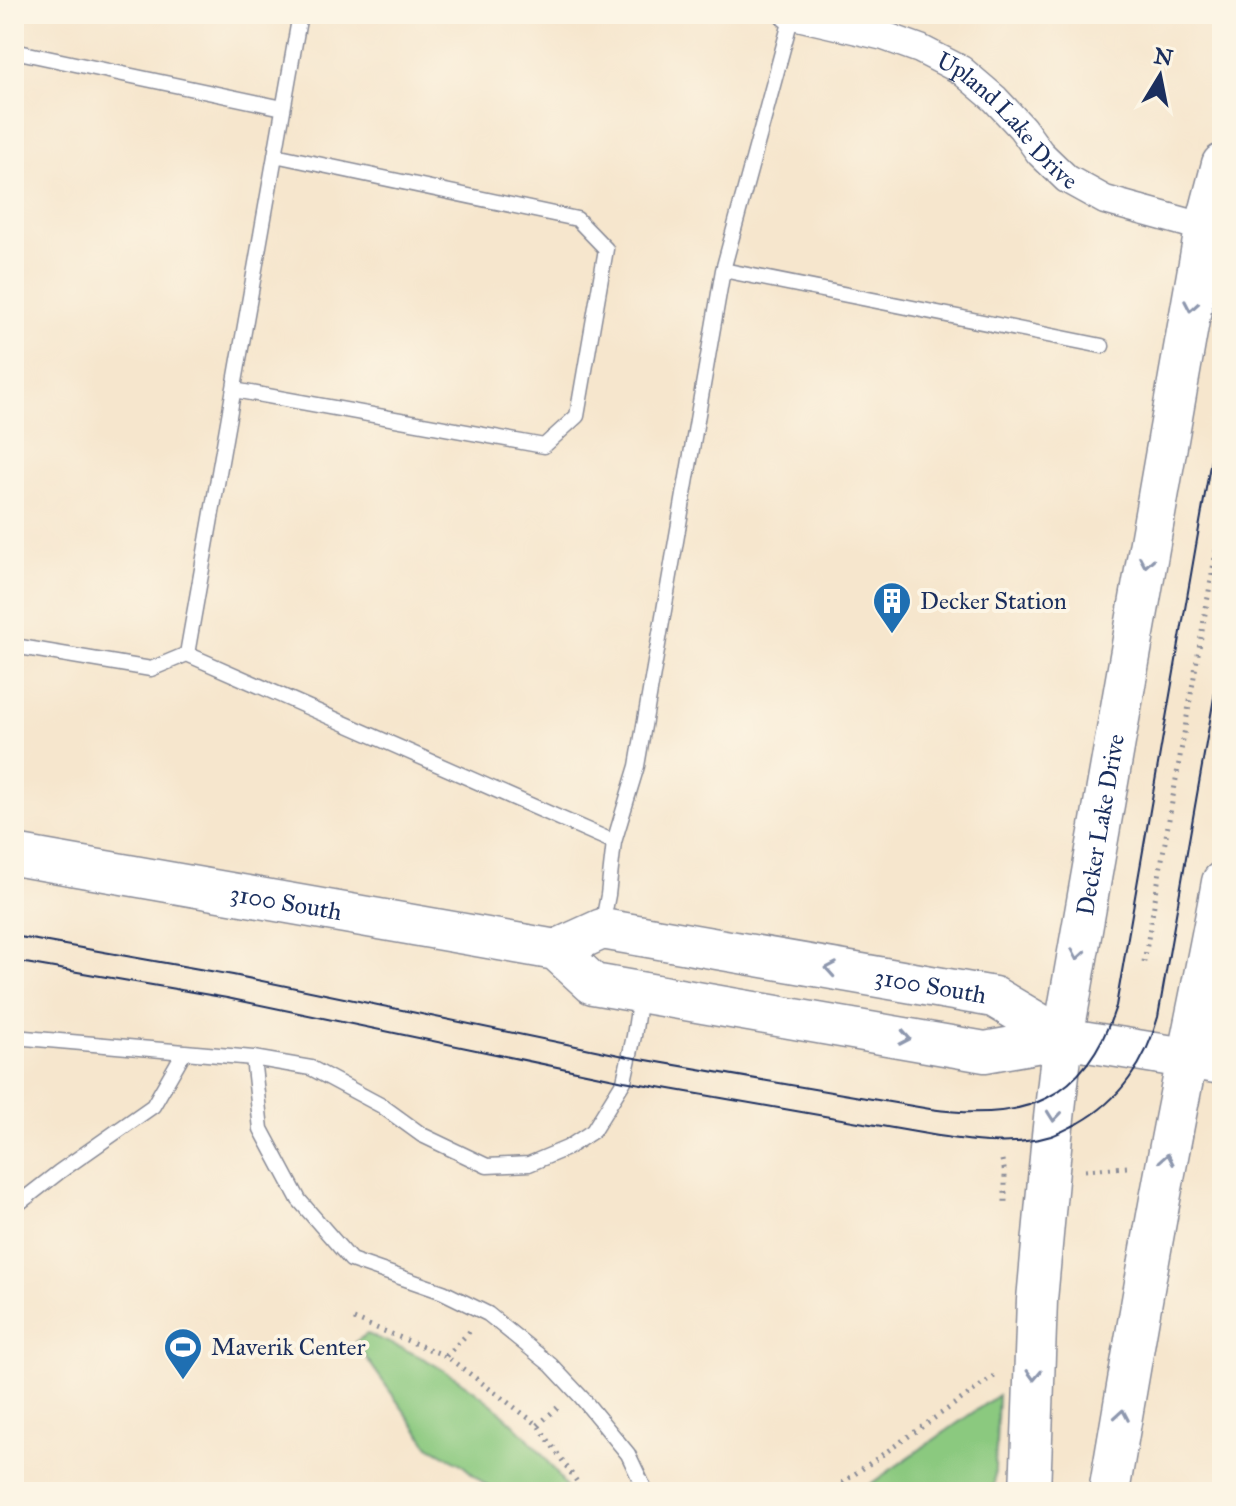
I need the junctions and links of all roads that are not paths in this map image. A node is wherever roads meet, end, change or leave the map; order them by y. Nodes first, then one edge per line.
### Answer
1 (300, 14) edge
2 (791, 14) edge
3 (14, 51) edge
4 (283, 108) junction
5 (275, 155) junction
6 (1222, 164) edge
7 (1213, 231) edge
8 (723, 270) junction
9 (1102, 346) dead end
10 (234, 390) junction
11 (14, 646) edge
12 (187, 654) junction
13 (614, 842) junction
14 (14, 855) edge
15 (1222, 882) edge
16 (602, 929) junction
17 (556, 950) junction
18 (641, 992) junction
19 (14, 1037) edge
20 (1063, 1038) junction
21 (184, 1052) junction
22 (253, 1058) junction
23 (1204, 1060) edge
24 (14, 1207) edge
25 (646, 1492) edge
26 (1030, 1492) edge
27 (1109, 1492) edge

1 - 4 lane
2 - 7 street, Upland Lake Drive
2 - 8 lane
3 - 4 lane
4 - 5 lane
5 - 10 lane
5 - 10 lane
6 - 7 street, Decker Lake Drive
7 -> 20 street, Decker Lake Drive
8 - 9 lane
8 - 13 lane
10 - 12 lane
11 - 12 lane
12 - 13 lane
13 - 16 lane
14 - 17 street, 3100 South
15 - 23 street
16 - 17 street
20 -> 16 street, 3100 South
17 - 18 street, 3100 South
18 -> 20 street, 3100 South
18 - 22 lane
19 - 21 lane
20 - 23 street, 3100 South
20 -> 26 street, Decker Lake Drive
21 - 22 lane
21 - 24 lane
22 - 25 lane
27 -> 23 street

